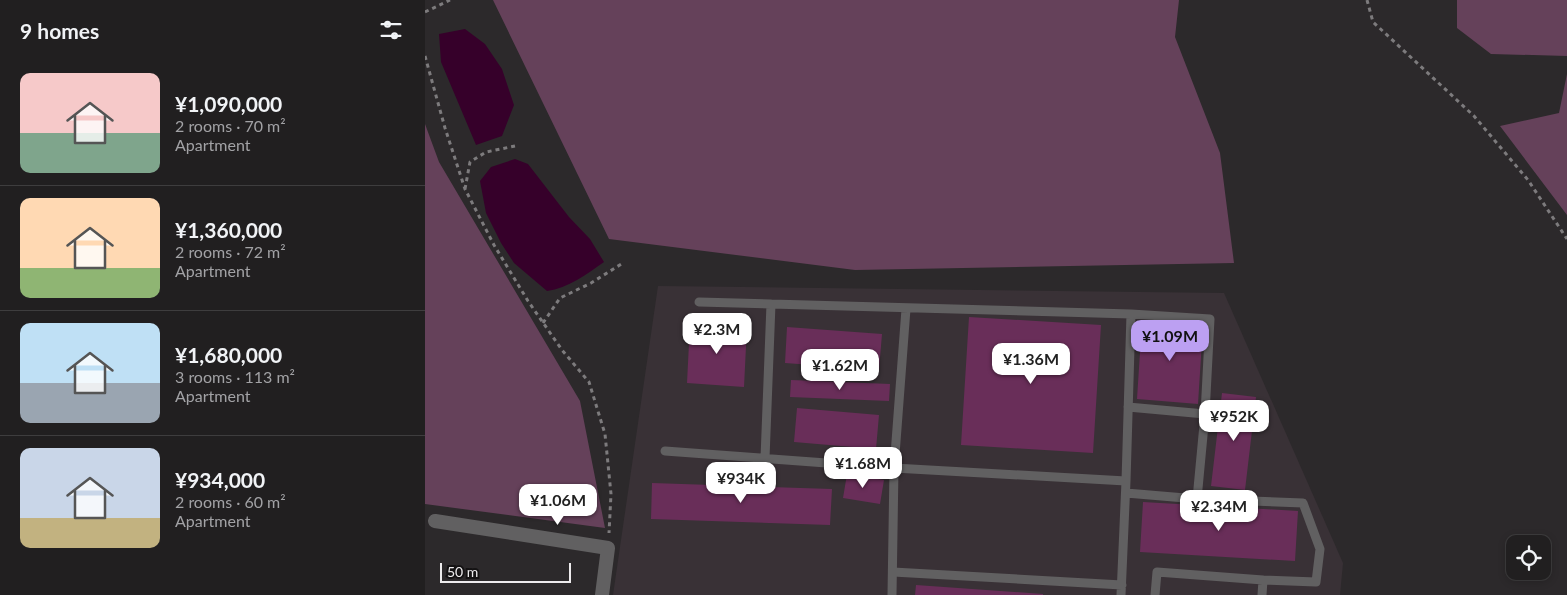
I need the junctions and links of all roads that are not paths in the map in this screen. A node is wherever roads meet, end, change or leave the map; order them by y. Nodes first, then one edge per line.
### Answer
1 (699, 302) dead end
2 (771, 304) junction
3 (906, 309) junction
4 (1131, 314) junction
5 (1128, 407) junction
6 (1205, 414) junction
7 (665, 450) dead end
8 (765, 458) junction
9 (894, 468) junction
10 (1126, 481) junction
11 (1126, 493) junction
12 (1197, 499) junction
13 (435, 521) dead end
14 (893, 572) junction
15 (1263, 580) junction
16 (1122, 585) junction
17 (602, 595) edge
18 (892, 595) edge
19 (1121, 595) edge
20 (1155, 595) edge
21 (1262, 595) edge

1 - 2 lane
2 - 3 lane
2 - 8 lane
3 - 4 lane
3 - 9 lane
4 - 5 lane
4 - 6 lane
5 - 6 lane
5 - 10 lane
6 - 12 lane
7 - 8 lane
8 - 9 lane
9 - 10 lane
9 - 14 lane
10 - 11 lane
11 - 12 lane
11 - 16 lane
12 - 15 lane
13 - 17 street
14 - 16 lane
14 - 18 lane
15 - 20 lane
15 - 21 lane
16 - 19 lane

